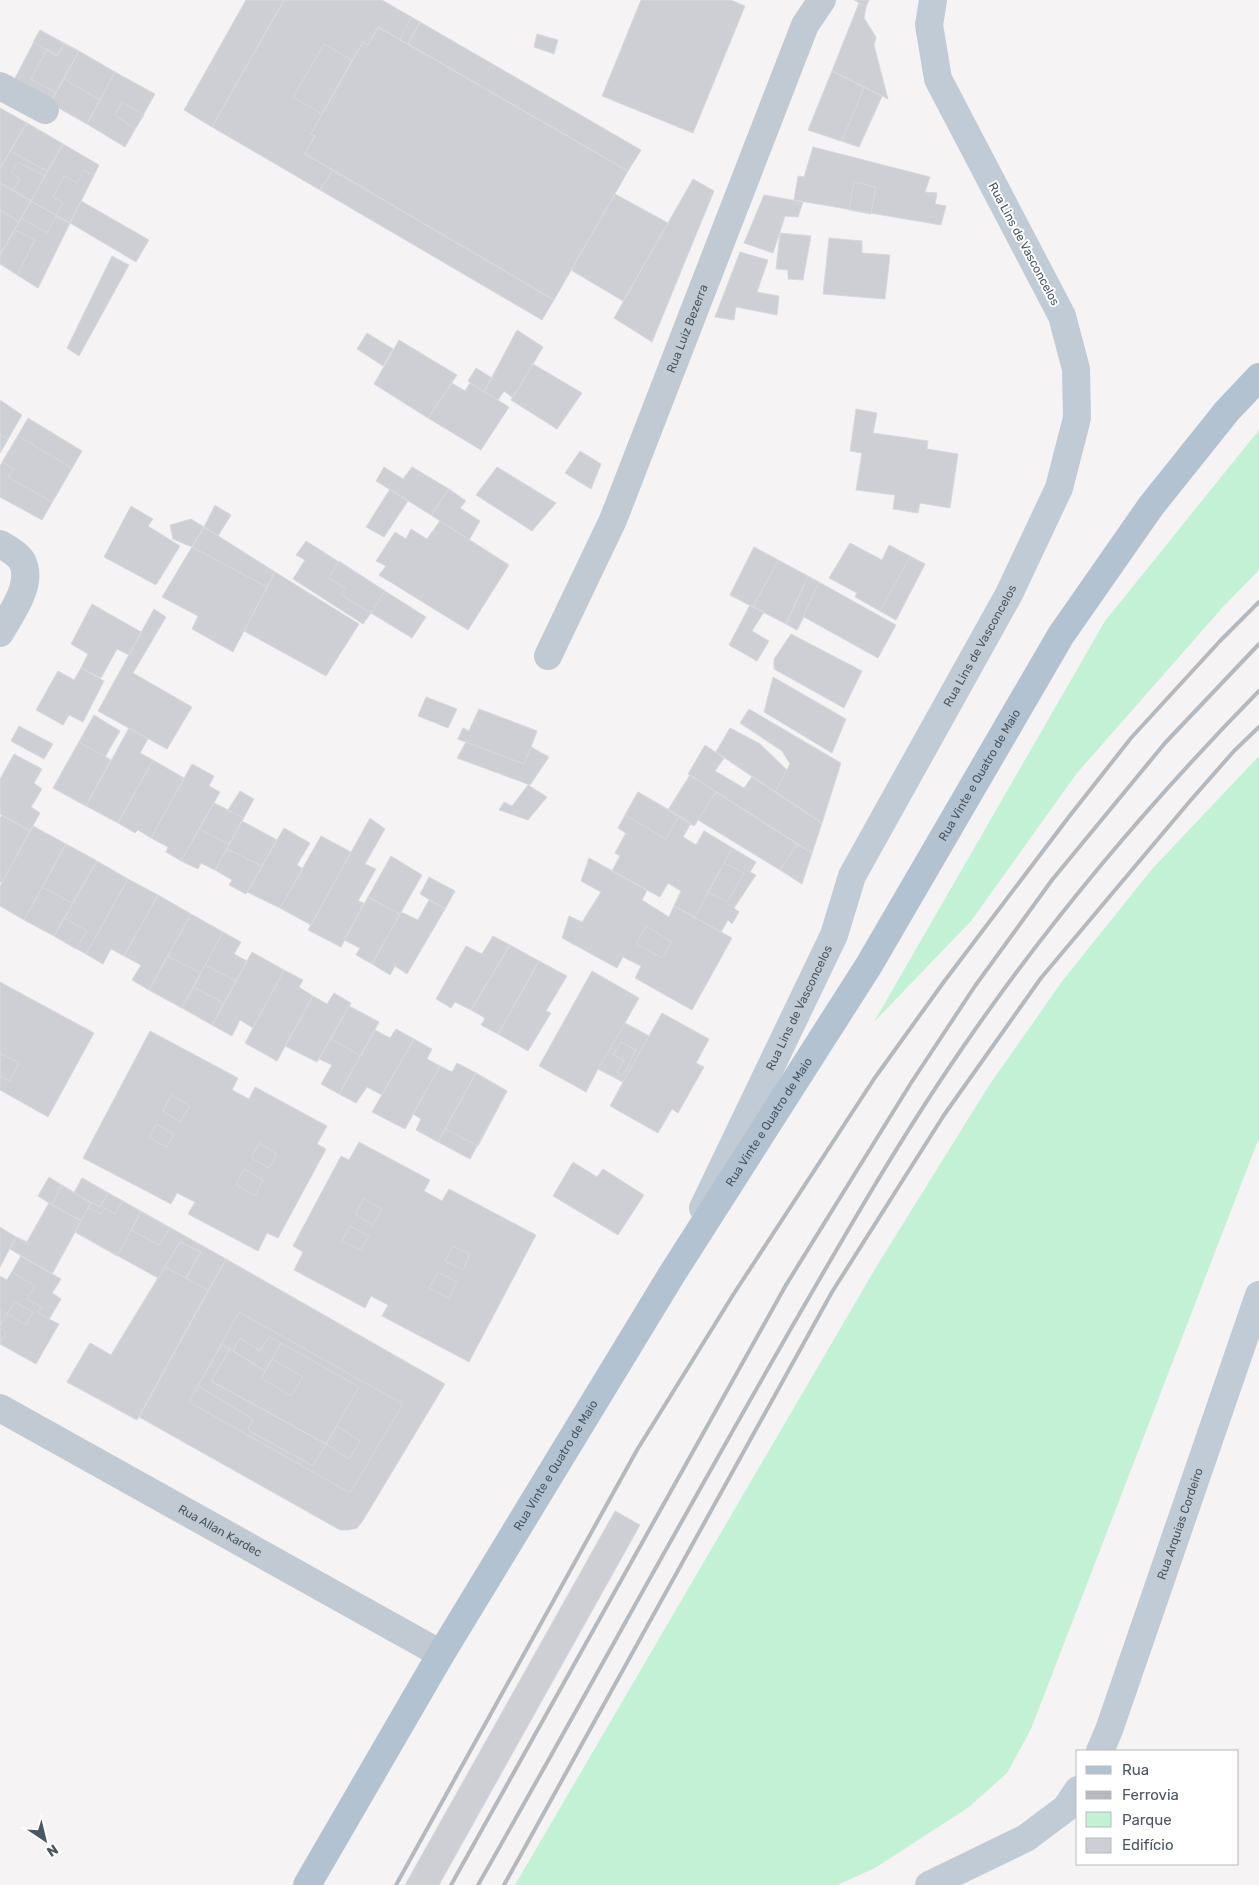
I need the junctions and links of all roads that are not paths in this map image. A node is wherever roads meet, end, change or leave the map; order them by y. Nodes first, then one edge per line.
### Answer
1 (822, 0) edge
2 (933, 0) edge
3 (0, 86) edge
4 (45, 110) dead end
5 (1259, 377) edge
6 (0, 544) edge
7 (0, 633) edge
8 (548, 656) dead end
9 (672, 1274) junction
10 (1259, 1295) edge
11 (0, 1408) edge
12 (441, 1654) junction
13 (1100, 1750) edge
14 (1076, 1793) edge
15 (307, 1885) edge
16 (929, 1885) edge

1 - 8 street, Rua Luiz Bezerra
2 - 9 street, Rua Lins de Vasconcelos
3 - 4 street
5 - 9 main road, Rua Vinte e Quatro de Maio
6 - 7 street
9 - 12 main road, Rua Vinte e Quatro de Maio
10 - 13 street, Rua Arquias Cordeiro
11 - 12 street, Rua Allan Kardec
12 - 15 main road, Rua Vinte e Quatro de Maio
14 - 16 street

